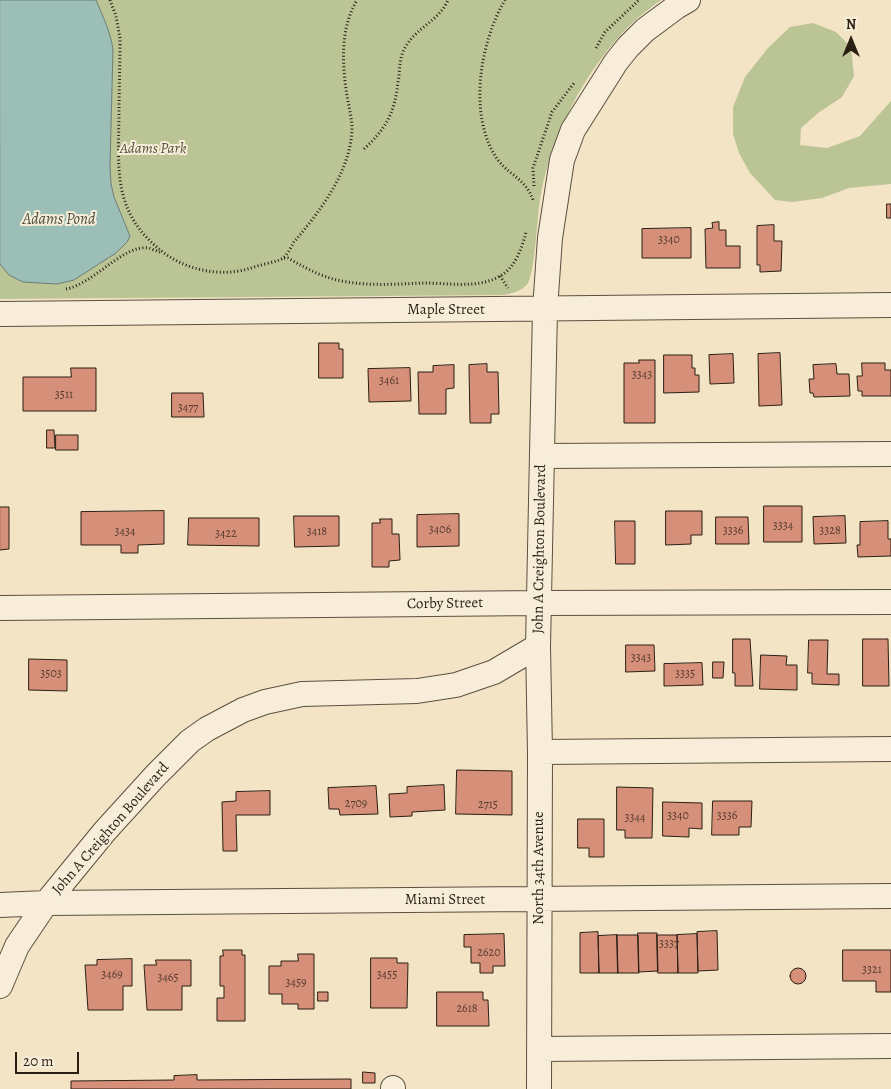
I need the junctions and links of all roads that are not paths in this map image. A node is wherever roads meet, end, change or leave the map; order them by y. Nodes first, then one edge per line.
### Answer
1 (688, 0) edge
2 (891, 306) edge
3 (545, 309) junction
4 (0, 314) edge
5 (891, 454) edge
6 (543, 456) junction
7 (891, 602) edge
8 (539, 603) junction
9 (0, 608) edge
10 (538, 646) junction
11 (891, 750) edge
12 (540, 752) junction
13 (891, 896) edge
14 (540, 900) junction
15 (46, 903) junction
16 (0, 904) edge
17 (0, 986) edge
18 (891, 1046) edge
19 (539, 1049) junction
20 (539, 1089) edge

1 - 3 street, John A Creighton Boulevard
2 - 3 street, Maple Street
3 - 4 street, Maple Street
3 - 6 street, John A Creighton Boulevard
5 - 6 street
6 - 8 street, John A Creighton Boulevard
7 - 8 street, Corby Street
8 - 9 street, Corby Street
8 - 10 street, John A Creighton Boulevard
10 - 12 street, North 34th Avenue
10 - 15 street, John A Creighton Boulevard
11 - 12 street
12 - 14 street, North 34th Avenue
13 - 14 street, Miami Street
14 - 15 street, Miami Street
14 - 19 street, North 34th Avenue
15 - 16 street, Miami Street
15 - 17 street, John A Creighton Boulevard
18 - 19 street
19 - 20 street, North 34th Avenue

